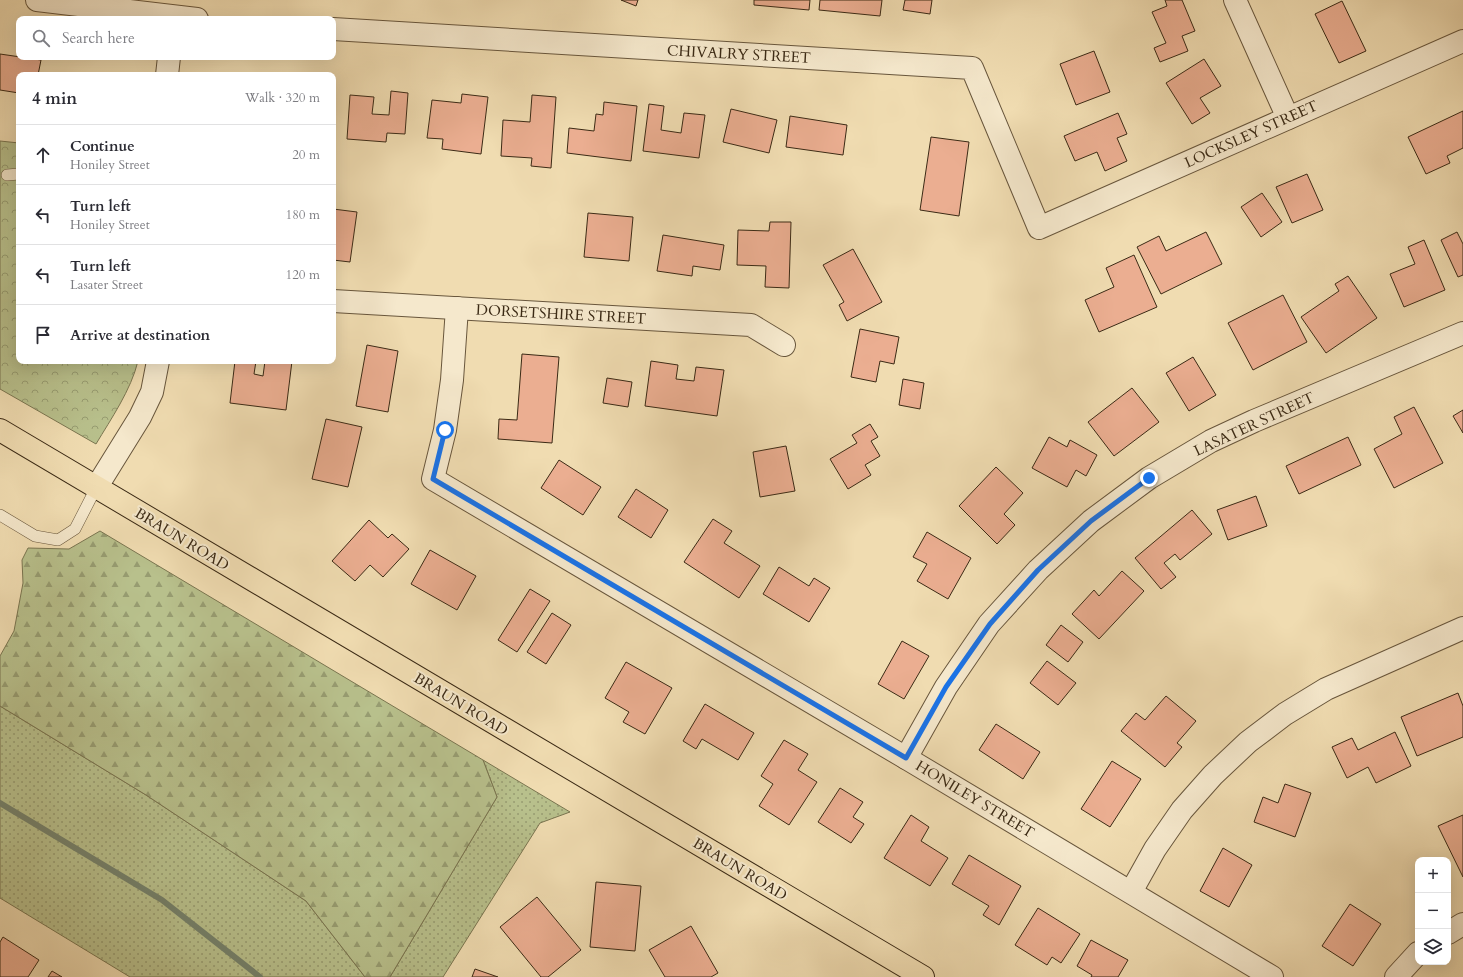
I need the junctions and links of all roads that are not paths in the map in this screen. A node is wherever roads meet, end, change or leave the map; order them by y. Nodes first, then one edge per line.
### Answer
1 (37, 0) edge
2 (1235, 0) edge
3 (174, 12) edge
4 (187, 16) edge
5 (336, 29) edge
6 (1463, 41) edge
7 (169, 60) edge
8 (167, 72) edge
9 (1288, 118) junction
10 (16, 174) edge
11 (6, 175) dead end
12 (1040, 228) joint
13 (336, 301) edge
14 (457, 308) junction
15 (1463, 333) edge
16 (784, 346) dead end
17 (157, 364) edge
18 (0, 430) edge
19 (96, 488) junction
20 (0, 515) edge
21 (1463, 628) edge
22 (906, 758) junction
23 (1131, 892) junction
24 (1463, 924) edge
25 (1451, 930) edge
26 (1415, 956) edge
27 (923, 977) edge
28 (1272, 977) edge
29 (1396, 977) edge

1 - 3 street
2 - 9 street
3 - 4 street
5 - 12 street, CHIVALRY STREET
6 - 9 street, LOCKSLEY STREET
7 - 8 street
9 - 12 street, LOCKSLEY STREET
10 - 11 lane
13 - 14 street, DORSETSHIRE STREET
14 - 16 street, DORSETSHIRE STREET
14 - 22 street, HONILEY STREET
15 - 22 street, LASATER STREET
17 - 19 street
18 - 19 main road, BRAUN ROAD
19 - 20 lane
19 - 27 main road, BRAUN ROAD
21 - 23 street
22 - 23 street, HONILEY STREET
23 - 28 street, HONILEY STREET
24 - 25 street
26 - 29 street

